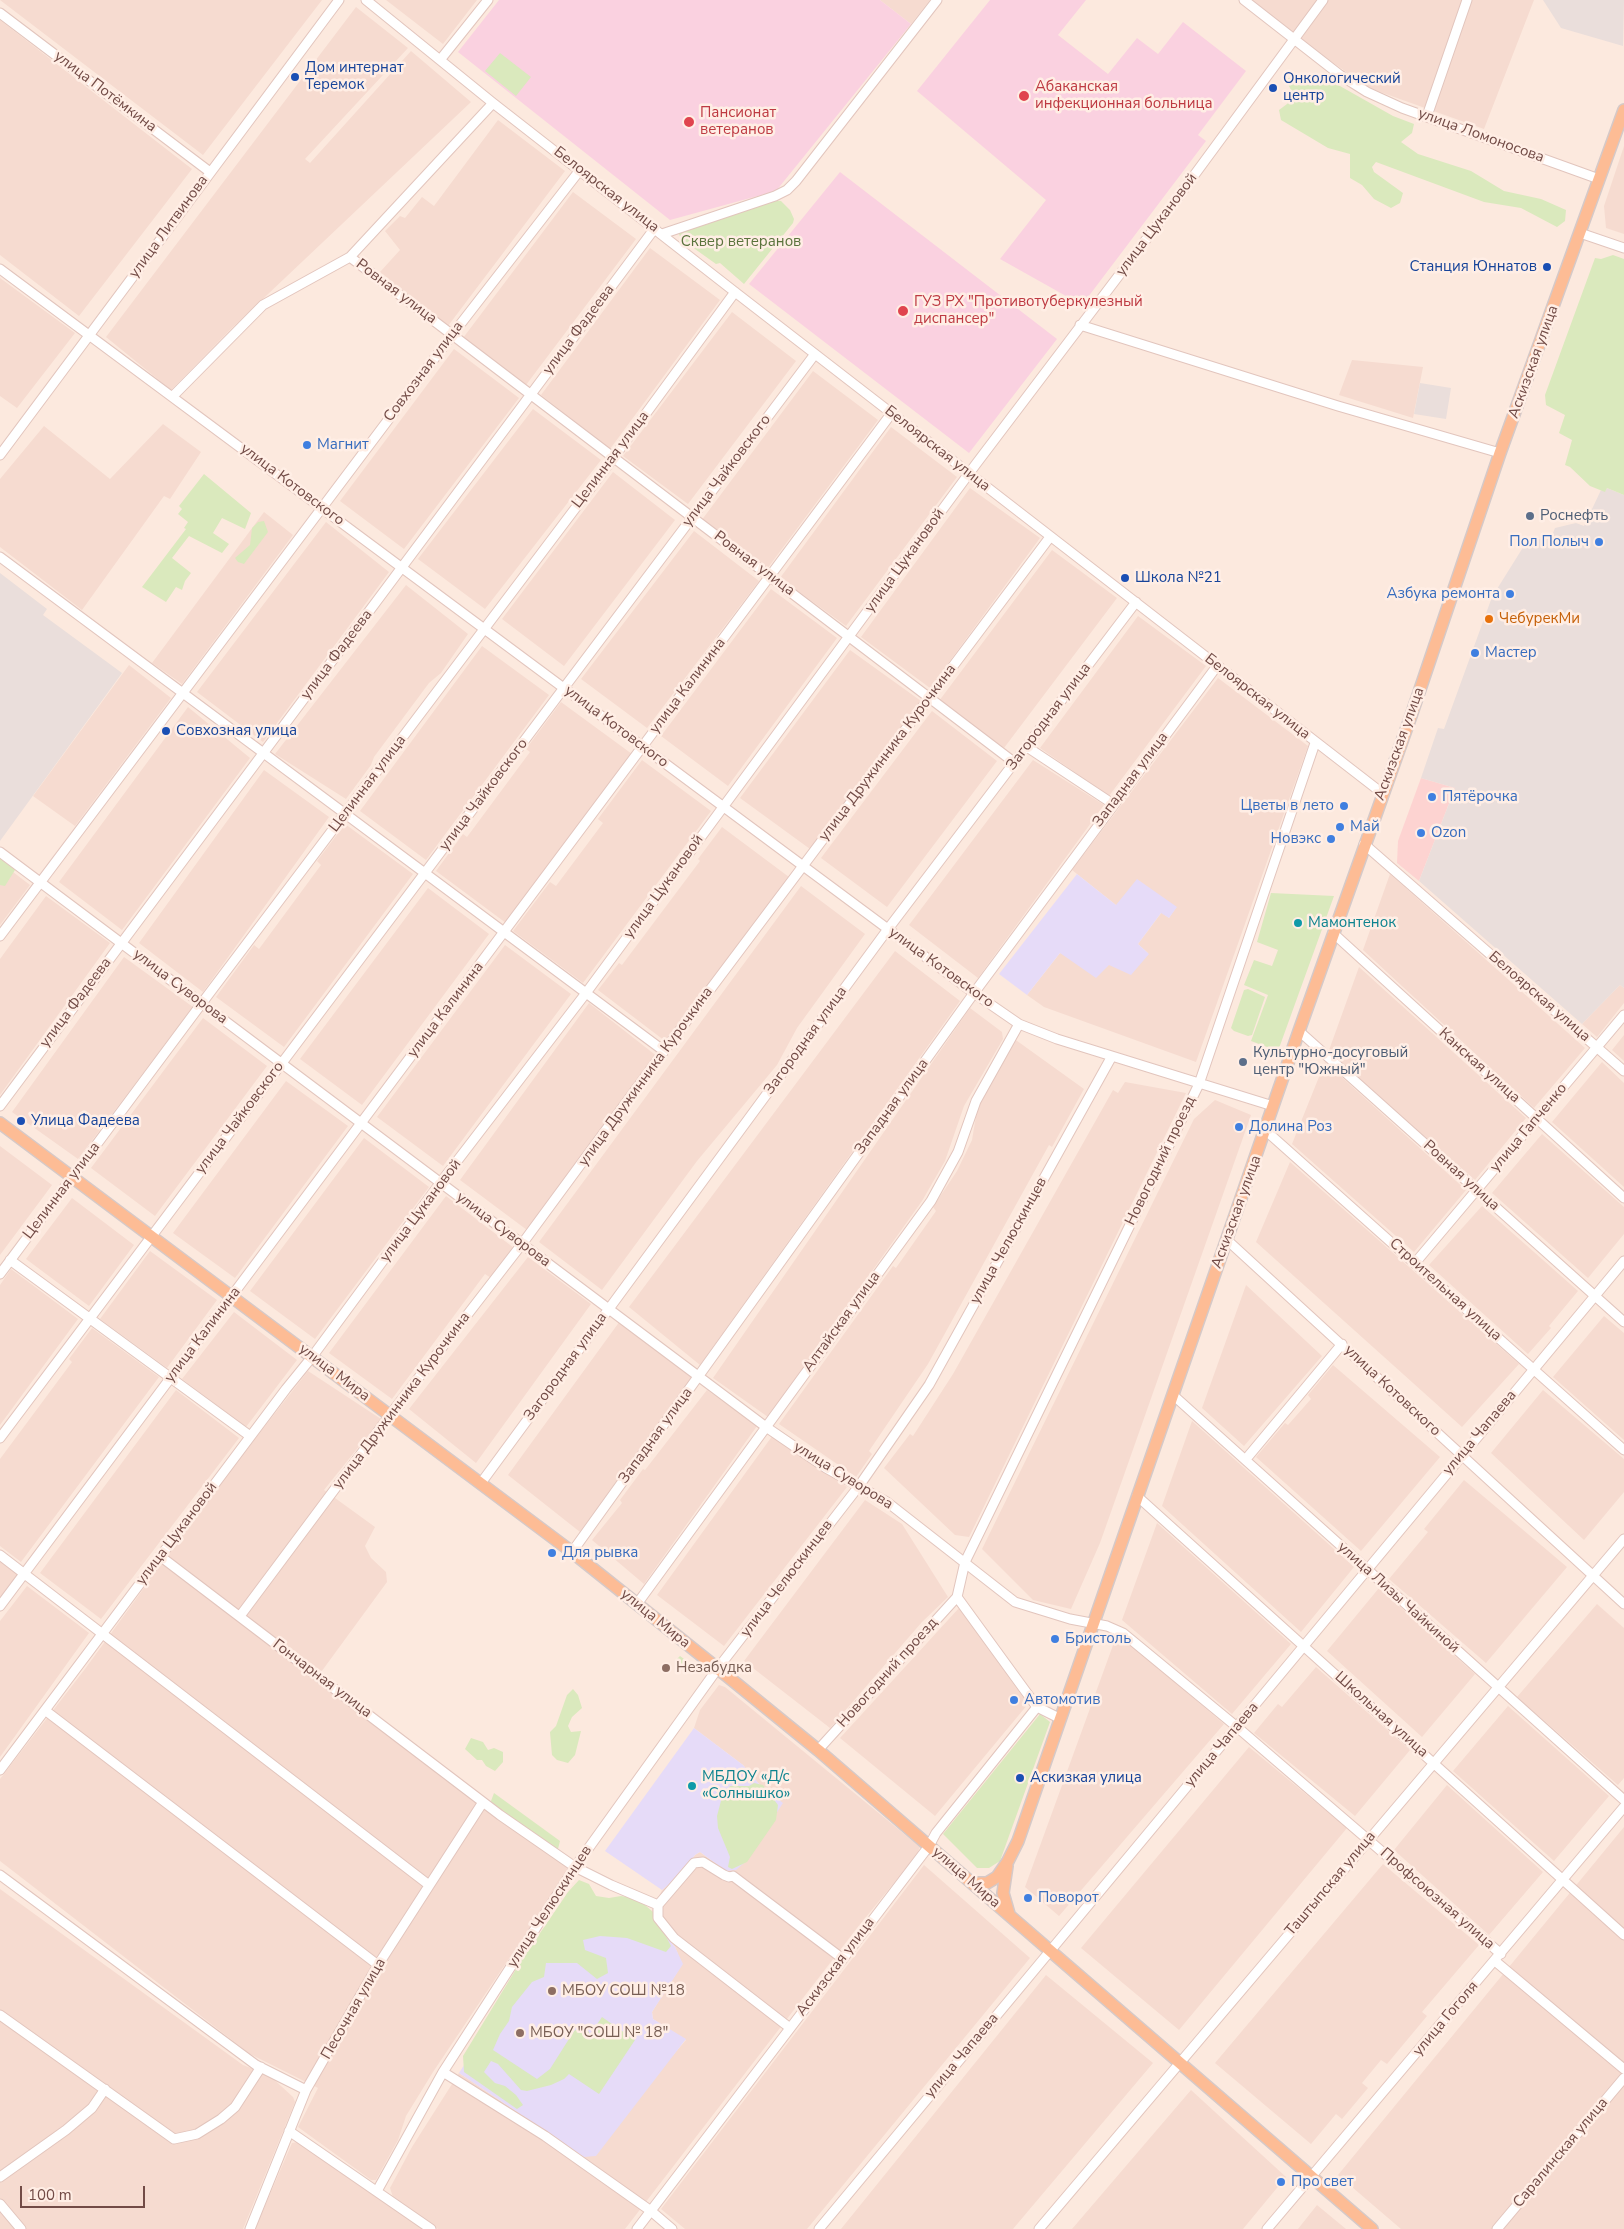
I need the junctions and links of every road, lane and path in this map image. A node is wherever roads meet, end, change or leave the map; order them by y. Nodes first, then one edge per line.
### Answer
1 (339, 0) edge
2 (366, 0) edge
3 (488, 0) edge
4 (937, 0) edge
5 (1244, 0) edge
6 (1323, 0) edge
7 (1467, 0) edge
8 (0, 13) edge
9 (1294, 38) junction
10 (440, 60) junction
11 (493, 103) junction
12 (1624, 110) edge
13 (1427, 116) junction
14 (580, 170) junction
15 (210, 172) junction
16 (1599, 179) junction
17 (659, 231) junction
18 (1580, 233) junction
19 (1624, 248) edge
20 (350, 257) junction
21 (0, 269) edge
22 (735, 292) junction
23 (1080, 325) junction
24 (91, 335) junction
25 (452, 335) junction
26 (815, 354) junction
27 (531, 394) junction
28 (173, 396) junction
29 (891, 414) junction
30 (0, 454) edge
31 (1500, 454) junction
32 (614, 457) junction
33 (969, 474) junction
34 (323, 508) junction
35 (693, 518) junction
36 (1050, 537) junction
37 (0, 558) edge
38 (403, 567) junction
39 (770, 576) junction
40 (1136, 602) junction
41 (485, 629) junction
42 (850, 637) junction
43 (1217, 666) junction
44 (565, 688) junction
45 (182, 693) junction
46 (929, 698) junction
47 (1315, 743) junction
48 (643, 746) junction
49 (1027, 747) junction
50 (264, 754) junction
51 (1015, 762) junction
52 (1382, 793) junction
53 (1113, 804) junction
54 (723, 806) junction
55 (345, 814) junction
56 (1364, 844) junction
57 (0, 852) edge
58 (803, 866) junction
59 (425, 874) junction
60 (39, 883) junction
61 (888, 929) junction
62 (504, 932) junction
63 (1333, 933) junction
64 (0, 936) edge
65 (121, 943) junction
66 (586, 993) junction
67 (974, 993) junction
68 (202, 1003) junction
69 (1624, 1015) edge
70 (1019, 1024) junction
71 (1299, 1031) junction
72 (1597, 1047) junction
73 (664, 1051) junction
74 (1112, 1056) junction
75 (281, 1063) junction
76 (1624, 1071) edge
77 (1199, 1084) junction
78 (0, 1106) edge
79 (1273, 1106) junction
80 (1537, 1119) junction
81 (362, 1122) junction
82 (0, 1123) edge
83 (1266, 1130) junction
84 (73, 1177) junction
85 (441, 1182) junction
86 (1477, 1190) junction
87 (1624, 1198) edge
88 (152, 1236) junction
89 (1226, 1239) junction
90 (522, 1244) junction
91 (10, 1260) junction
92 (1624, 1261) edge
93 (1415, 1263) junction
94 (0, 1274) edge
95 (232, 1296) junction
96 (1595, 1296) junction
97 (608, 1309) junction
98 (90, 1318) junction
99 (1624, 1322) edge
100 (1342, 1344) junction
101 (312, 1357) junction
102 (1534, 1370) junction
103 (699, 1377) junction
104 (171, 1378) junction
105 (1173, 1395) junction
106 (391, 1415) junction
107 (766, 1427) junction
108 (250, 1436) junction
109 (0, 1438) edge
110 (1624, 1450) edge
111 (1462, 1455) junction
112 (1246, 1459) junction
113 (481, 1483) junction
114 (858, 1486) junction
115 (1137, 1496) junction
116 (1624, 1539) edge
117 (572, 1552) junction
118 (0, 1554) edge
119 (160, 1556) junction
120 (965, 1562) junction
121 (1367, 1570) junction
122 (25, 1573) junction
123 (1593, 1575) junction
124 (957, 1597) junction
125 (637, 1604) junction
126 (1624, 1604) edge
127 (0, 1606) edge
128 (240, 1616) junction
129 (1092, 1623) junction
130 (103, 1633) junction
131 (1304, 1646) junction
132 (718, 1668) junction
133 (1499, 1688) junction
134 (1036, 1707) junction
135 (46, 1711) junction
136 (1059, 1718) junction
137 (1237, 1727) junction
138 (818, 1750) junction
139 (1435, 1764) junction
140 (0, 1770) edge
141 (1624, 1800) edge
142 (483, 1802) junction
143 (1624, 1808) edge
144 (1369, 1840) junction
145 (929, 1846) junction
146 (1008, 1861) junction
147 (575, 1867) junction
148 (0, 1875) edge
149 (1564, 1880) junction
150 (973, 1883) junction
151 (429, 1885) junction
152 (658, 1905) junction
153 (1010, 1915) junction
154 (1624, 1935) edge
155 (1050, 1951) junction
156 (1498, 1958) junction
157 (843, 1959) junction
158 (378, 1965) junction
159 (0, 2014) edge
160 (790, 2028) junction
161 (1178, 2062) junction
162 (261, 2068) junction
163 (1624, 2069) edge
164 (442, 2072) junction
165 (1624, 2078) edge
166 (105, 2090) junction
167 (306, 2090) junction
168 (290, 2131) junction
169 (0, 2177) edge
170 (1312, 2177) junction
171 (377, 2191) junction
172 (0, 2204) edge
173 (651, 2211) junction
174 (21, 2229) edge
175 (250, 2229) edge
176 (431, 2229) edge
177 (637, 2229) edge
178 (672, 2229) edge
179 (820, 2229) edge
180 (1039, 2229) edge
181 (1267, 2229) edge
182 (1372, 2229) edge
183 (1498, 2229) edge

1 - 15 street, улица Литвинова
2 - 10 street, Белоярская улица
3 - 10 street
4 - 17 street
5 - 9 street, улица Ломоносова
6 - 9 street, улица Цукановой
7 - 13 street
8 - 15 street, улица Потёмкина
9 - 13 street, улица Ломоносова
9 - 23 street, улица Цукановой
10 - 11 street, Белоярская улица
11 - 14 street, Белоярская улица
11 - 20 street
12 - 16 main road, Аскизская улица
13 - 16 street, улица Ломоносова
14 - 17 street, Белоярская улица
14 - 25 street, Совхозная улица
15 - 24 street, улица Литвинова
16 - 18 main road, Аскизская улица
17 - 22 street, Белоярская улица
17 - 27 street, улица Фадеева
18 - 19 street
18 - 31 main road, Аскизская улица
20 - 25 street, Ровная улица
20 - 28 street
21 - 24 street, улица Котовского
22 - 26 street, Белоярская улица
22 - 32 street, Целинная улица
23 - 31 street
23 - 33 street, улица Цукановой
24 - 28 street, улица Котовского
24 - 30 street, улица Литвинова
25 - 27 street, Ровная улица
25 - 34 street, Совхозная улица
26 - 29 street, Белоярская улица
26 - 35 street, улица Чайковского
27 - 32 street, Ровная улица
27 - 38 street, улица Фадеева
28 - 34 street, улица Котовского
29 - 33 street, Белоярская улица
29 - 39 street, улица Калинина
31 - 52 main road, Аскизская улица
32 - 35 street, Ровная улица
32 - 41 street, Целинная улица
33 - 36 street, Белоярская улица
33 - 42 street, улица Цукановой
34 - 38 street, улица Котовского
34 - 45 street, Совхозная улица
35 - 39 street, Ровная улица
35 - 44 street, улица Чайковского
36 - 40 street, Белоярская улица
36 - 46 street, улица Дружинника Курочкина
37 - 45 street
38 - 41 street, улица Котовского
38 - 50 street, улица Фадеева
39 - 42 street, Ровная улица
39 - 48 street, улица Калинина
40 - 43 street, Белоярская улица
40 - 49 street, Загородная улица
41 - 44 street, улица Котовского
41 - 55 street, Целинная улица
42 - 46 street, Ровная улица
42 - 54 street, улица Цукановой
43 - 47 street, Белоярская улица
43 - 53 street, Западная улица
44 - 48 street, улица Котовского
44 - 59 street, улица Чайковского
45 - 50 street
45 - 60 street, Совхозная улица
46 - 51 street, Ровная улица
46 - 58 street, улица Дружинника Курочкина
47 - 52 street, Белоярская улица
47 - 77 street, Новогодний проезд
48 - 54 street, улица Котовского
48 - 62 street, улица Калинина
49 - 51 street, Загородная улица
49 - 53 street
50 - 55 street
50 - 65 street, улица Фадеева
51 - 61 street, Загородная улица
52 - 56 main road, Аскизская улица
53 - 67 street, Западная улица
54 - 58 street, улица Котовского
54 - 66 street, улица Цукановой
55 - 59 street
55 - 68 street, Целинная улица
56 - 63 main road, Аскизская улица
56 - 72 street, Белоярская улица
57 - 60 street, улица Суворова
58 - 61 street, улица Котовского
58 - 73 street, улица Дружинника Курочкина
59 - 62 street
59 - 75 street, улица Чайковского
60 - 64 street, Совхозная улица
60 - 65 street, улица Суворова
61 - 67 street, улица Котовского
61 - 97 street, Загородная улица
62 - 66 street
62 - 81 street, улица Калинина
63 - 71 main road, Аскизская улица
63 - 80 street, Канская улица
65 - 68 street, улица Суворова
65 - 78 street, улица Фадеева
66 - 73 street
66 - 85 street, улица Цукановой
67 - 70 street, улица Котовского
67 - 103 street, Западная улица
68 - 75 street, улица Суворова
68 - 84 street, Целинная улица
69 - 72 street, улица Гапченко
70 - 74 street, улица Котовского
70 - 107 street, Алтайская улица
71 - 79 main road, Аскизская улица
71 - 86 street, Ровная улица
72 - 76 street, Белоярская улица
72 - 80 street, улица Гапченко
73 - 90 street, улица Дружинника Курочкина
74 - 77 street, улица Котовского
74 - 114 street, улица Челюскинцев
75 - 81 street, улица Суворова
75 - 88 street, улица Чайковского
77 - 79 street, улица Котовского
77 - 120 street, Новогодний проезд
79 - 83 main road, Аскизская улица
80 - 86 street, улица Гапченко
80 - 87 street, Канская улица
81 - 85 street, улица Суворова
81 - 95 street, улица Калинина
82 - 84 main road, улица Мира
83 - 89 main road, Аскизская улица
83 - 93 street, Строительная улица
84 - 88 main road, улица Мира
84 - 91 street, Целинная улица
85 - 90 street, улица Суворова
85 - 101 street, улица Цукановой
86 - 93 street, улица Гапченко
86 - 96 street, Ровная улица
88 - 95 main road, улица Мира
88 - 98 street, улица Чайковского
89 - 100 street, улица Котовского
89 - 105 main road, Аскизская улица
90 - 97 street, улица Суворова
90 - 106 street, улица Дружинника Курочкина
91 - 94 street, Целинная улица
91 - 98 street
92 - 96 street, улица Чапаева
93 - 102 street, Строительная улица
95 - 101 main road, улица Мира
95 - 104 street, улица Калинина
96 - 99 street, Ровная улица
96 - 102 street, улица Чапаева
97 - 103 street, улица Суворова
97 - 113 street, Загородная улица
98 - 104 street
98 - 109 street, улица Чайковского
100 - 111 street, улица Котовского
100 - 112 street
101 - 106 main road, улица Мира
101 - 108 street, улица Цукановой
102 - 110 street, Строительная улица
102 - 111 street, улица Чапаева
103 - 107 street, улица Суворова
103 - 117 street, Западная улица
104 - 108 street
104 - 122 street, улица Калинина
105 - 112 street, улица Лизы Чайкиной
105 - 115 main road, Аскизская улица
106 - 113 main road, улица Мира
106 - 128 street, улица Дружинника Курочкина
107 - 114 street, улица Суворова
107 - 125 street, Алтайская улица
108 - 119 street, улица Цукановой
111 - 121 street, улица Чапаева
111 - 123 street, улица Котовского
112 - 121 street, улица Лизы Чайкиной
113 - 117 main road, улица Мира
114 - 120 street, улица Суворова
114 - 132 street, улица Челюскинцев
115 - 129 main road, Аскизская улица
115 - 131 street, Школьная улица
116 - 123 street, Таштыпская улица
117 - 125 main road, улица Мира
118 - 122 street
119 - 128 street, Гончарная улица
119 - 130 street, улица Цукановой
120 - 124 street
120 - 129 street, улица Суворова
121 - 131 street, улица Чапаева
121 - 133 street, улица Лизы Чайкиной
122 - 127 street, улица Калинина
122 - 130 street
123 - 126 street, улица Котовского
123 - 133 street, Таштыпская улица
124 - 134 street
124 - 138 street, Новогодний проезд
125 - 132 main road, улица Мира
128 - 142 street, Гончарная улица
129 - 136 main road, Аскизская улица
129 - 137 street, Профсоюзная улица
130 - 135 street, улица Цукановой
130 - 151 street
131 - 137 street, улица Чапаева
131 - 139 street, Школьная улица
132 - 138 main road, улица Мира
132 - 147 street, улица Челюскинцев
133 - 139 street, Таштыпская улица
133 - 141 street, улица Лизы Чайкиной
134 - 136 street
134 - 145 street, Аскизская улица
135 - 140 street, улица Цукановой
135 - 158 street
136 - 146 main road, Аскизская улица
137 - 144 street, Профсоюзная улица
137 - 155 street, улица Чапаева
138 - 145 main road, улица Мира
139 - 144 street, Таштыпская улица
139 - 149 street, Школьная улица
142 - 147 street, Гончарная улица
142 - 151 street, Песочная улица
143 - 149 street, улица Гоголя
144 - 156 street, Профсоюзная улица
144 - 161 street, Таштыпская улица
145 - 150 main road, улица Мира
145 - 157 street, Аскизская улица
146 - 150 main road
146 - 153 main road
147 - 152 street, Гончарная улица
147 - 164 street, улица Челюскинцев
148 - 162 street
149 - 154 street, Школьная улица
149 - 156 street, улица Гоголя
150 - 153 main road, улица Мира
151 - 158 street, Песочная улица
152 - 157 street
152 - 160 street
153 - 155 main road, улица Мира
155 - 161 main road, улица Мира
155 - 179 street, улица Чапаева
156 - 163 street, Профсоюзная улица
156 - 170 street, улица Гоголя
157 - 160 street, Аскизская улица
158 - 167 street, Песочная улица
159 - 166 street
160 - 173 street, Аскизская улица
161 - 170 main road, улица Мира
161 - 180 street, Таштыпская улица
162 - 166 street
162 - 167 street
164 - 171 street, улица Челюскинцев
164 - 173 street
165 - 183 street, Саралинская улица
166 - 169 street
167 - 168 street, Песочная улица
168 - 171 street
168 - 175 street, Песочная улица
170 - 181 street, улица Гоголя
170 - 182 main road, улица Мира
171 - 176 street
172 - 174 street
173 - 177 street, Аскизская улица
173 - 178 street

